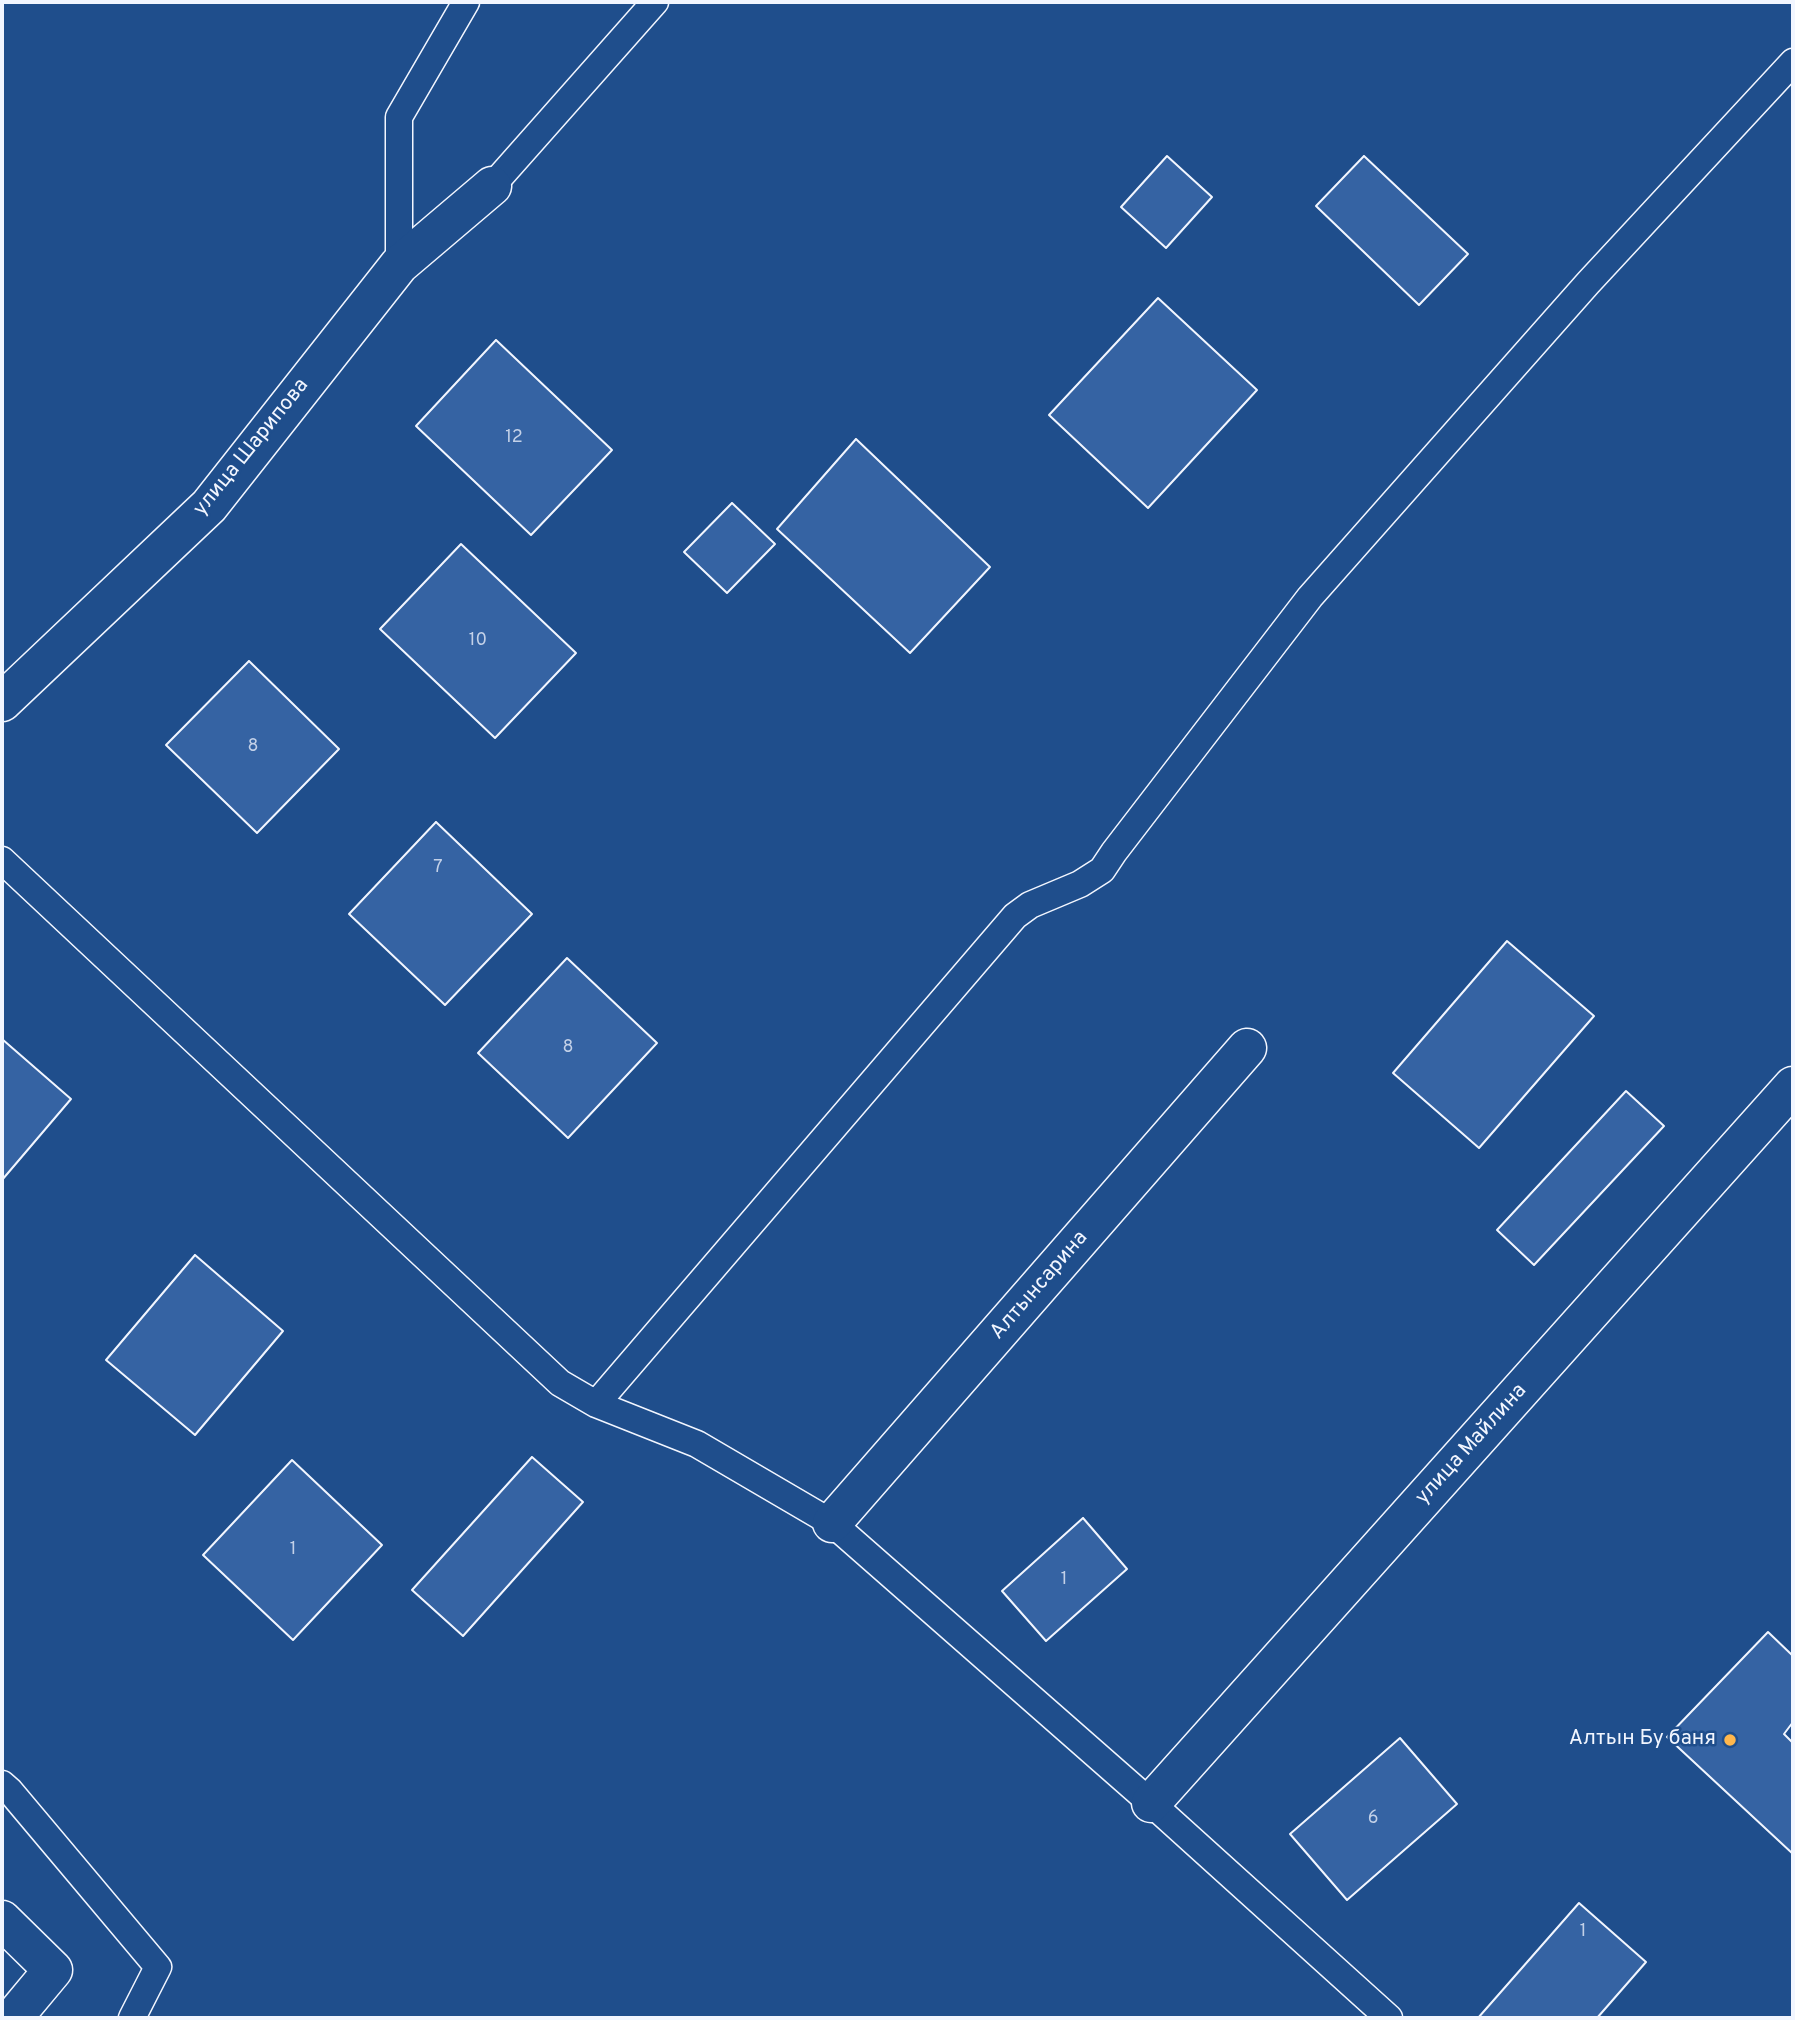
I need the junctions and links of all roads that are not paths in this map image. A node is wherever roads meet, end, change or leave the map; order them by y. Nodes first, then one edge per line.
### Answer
1 (466, 2) edge
2 (654, 2) edge
3 (1793, 62) edge
4 (492, 186) joint
5 (399, 265) junction
6 (2, 702) edge
7 (2, 860) edge
8 (1247, 1048) dead end
9 (1793, 1086) edge
10 (596, 1404) junction
11 (832, 1523) junction
12 (2, 1784) edge
13 (1151, 1803) junction
14 (2, 1920) edge
15 (13, 2018) edge
16 (132, 2018) edge
17 (1390, 2018) edge

1 - 5 lane
2 - 4 lane
3 - 10 lane
4 - 5 street, улица Шарипова
5 - 6 street, улица Шарипова
7 - 10 lane
8 - 11 street, Алтынсарина
9 - 13 street, улица Майлина
10 - 11 lane
11 - 13 lane
12 - 16 lane
13 - 17 lane
14 - 15 street

